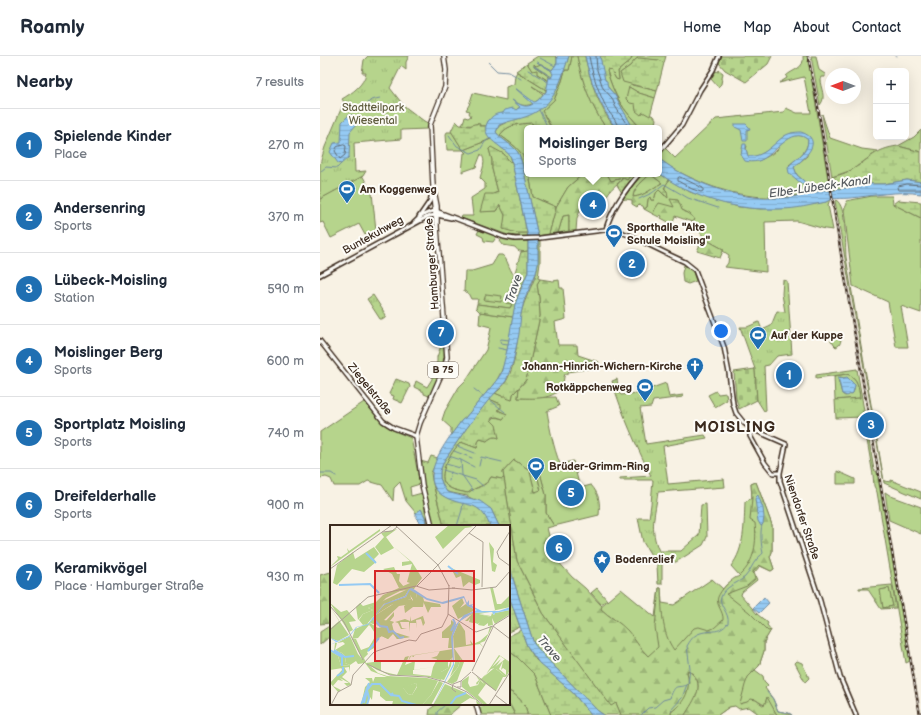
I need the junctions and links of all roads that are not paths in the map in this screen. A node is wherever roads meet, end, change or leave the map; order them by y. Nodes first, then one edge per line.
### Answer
1 (444, 56) edge
2 (719, 56) edge
3 (662, 148) edge
4 (637, 177) edge
5 (433, 185) junction
6 (433, 190) junction
7 (436, 212) junction
8 (415, 222) junction
9 (606, 229) junction
10 (320, 275) edge
11 (320, 341) edge
12 (752, 429) junction
13 (416, 436) junction
14 (780, 473) junction
15 (432, 525) edge
16 (476, 705) edge
17 (478, 715) edge
18 (856, 715) edge

1 - 5 main road, B 75
2 - 3 main road
4 - 9 main road
5 - 6 main road, B 75
5 - 7 main road, B 75
6 - 7 main road, B 75
6 - 8 main road
7 - 8 main road, Buntekuhweg
7 - 9 main road
7 - 13 main road, Hamburger Straße / B 75
8 - 10 main road, Buntekuhweg
9 - 12 main road
11 - 13 main road, Ziegelstraße
12 - 14 main road, Niendorfer Straße
12 - 14 main road
13 - 15 main road, Hamburger Straße / B 75
14 - 18 main road, Niendorfer Straße
16 - 17 main road

